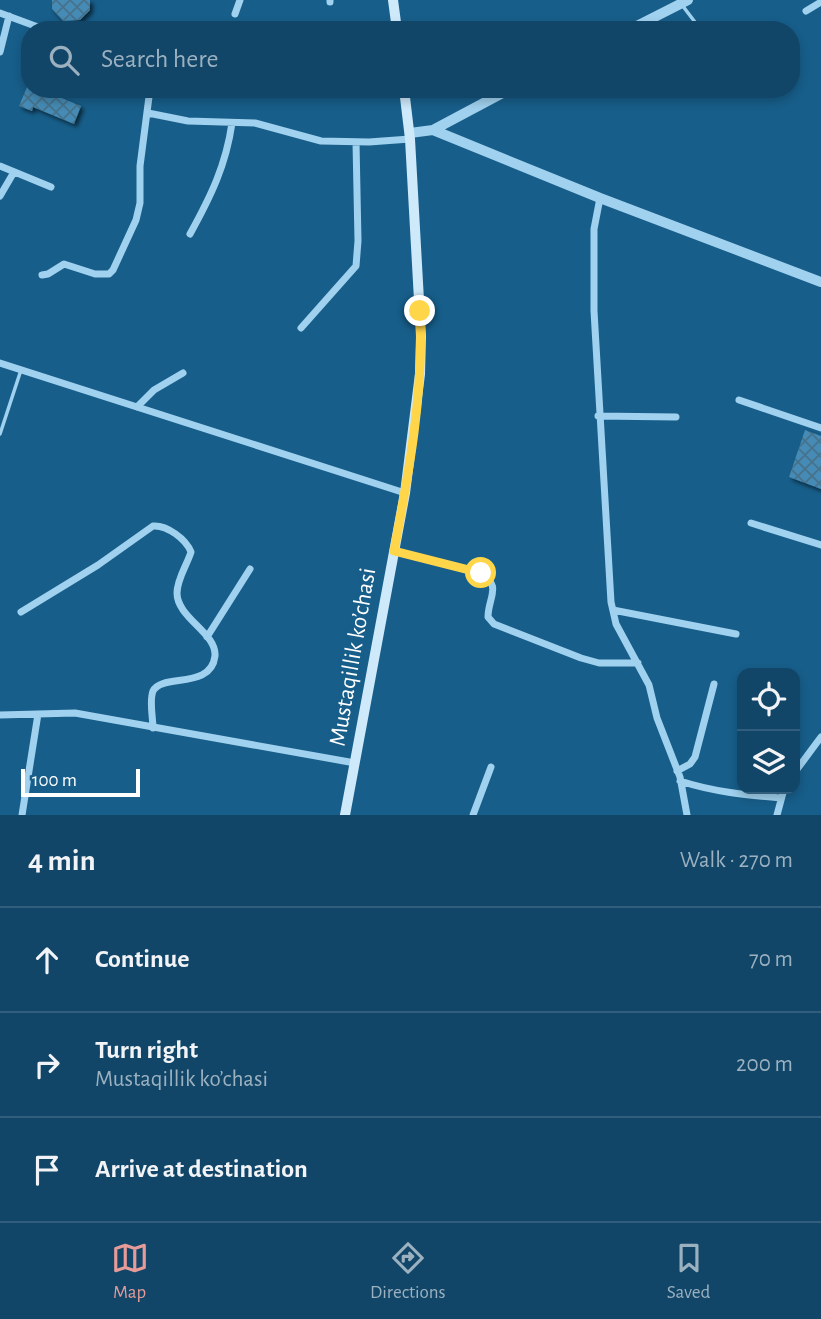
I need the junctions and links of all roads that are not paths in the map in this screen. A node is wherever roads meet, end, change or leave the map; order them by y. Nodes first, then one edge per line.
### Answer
1 (240, 0) edge
2 (393, 0) edge
3 (684, 2) edge
4 (821, 2) edge
5 (806, 11) dead end
6 (0, 13) edge
7 (235, 14) dead end
8 (9, 16) junction
9 (22, 21) edge
10 (396, 21) edge
11 (647, 21) edge
12 (696, 21) edge
13 (0, 52) edge
14 (149, 98) edge
15 (405, 98) edge
16 (493, 98) edge
17 (148, 113) junction
18 (233, 122) junction
19 (433, 130) junction
20 (410, 136) junction
21 (356, 142) junction
22 (0, 166) edge
23 (14, 172) junction
24 (51, 187) dead end
25 (0, 195) edge
26 (600, 198) junction
27 (190, 234) dead end
28 (42, 275) dead end
29 (821, 282) edge
30 (301, 328) dead end
31 (0, 363) edge
32 (21, 370) junction
33 (183, 373) dead end
34 (739, 400) dead end
35 (136, 407) junction
36 (598, 416) junction
37 (676, 417) dead end
38 (821, 428) edge
39 (0, 434) edge
40 (405, 493) junction
41 (751, 523) dead end
42 (821, 545) edge
43 (394, 551) junction
44 (250, 569) dead end
45 (613, 610) junction
46 (21, 612) dead end
47 (736, 634) dead end
48 (207, 637) junction
49 (638, 663) junction
50 (714, 684) dead end
51 (38, 714) junction
52 (0, 715) edge
53 (153, 728) junction
54 (821, 737) edge
55 (355, 763) junction
56 (800, 765) edge
57 (491, 767) dead end
58 (677, 771) junction
59 (680, 781) junction
60 (782, 794) edge
61 (781, 799) junction
62 (22, 815) edge
63 (345, 815) edge
64 (473, 815) edge
65 (687, 815) edge
66 (778, 815) edge

1 - 7 street
2 - 10 main road
3 - 11 street
3 - 12 lane
4 - 5 street
6 - 8 street
8 - 9 street
8 - 13 street
14 - 17 street
15 - 20 main road, Mustaqillik ko’chasi
16 - 19 street
17 - 18 street
17 - 28 street
18 - 21 street
18 - 27 street
19 - 20 street
19 - 26 street
20 - 21 street
20 - 40 main road, Mustaqillik ko’chasi
21 - 30 street
22 - 23 street
23 - 24 street
23 - 25 street
26 - 29 street
26 - 36 street
31 - 32 street
32 - 35 street
32 - 39 lane
33 - 35 street
34 - 38 street
35 - 40 street
36 - 37 street
36 - 45 street
40 - 43 main road, Mustaqillik ko’chasi
41 - 42 street
43 - 49 street
43 - 55 main road, Mustaqillik ko’chasi
44 - 48 street
45 - 47 street
45 - 49 street
46 - 48 street
48 - 53 street
49 - 58 street
50 - 58 street
51 - 52 street
51 - 53 street
51 - 62 street
53 - 55 street
54 - 56 street
55 - 63 main road, Mustaqillik ko’chasi
57 - 64 street
58 - 59 street
59 - 61 street
59 - 65 street
60 - 61 street
61 - 66 street

